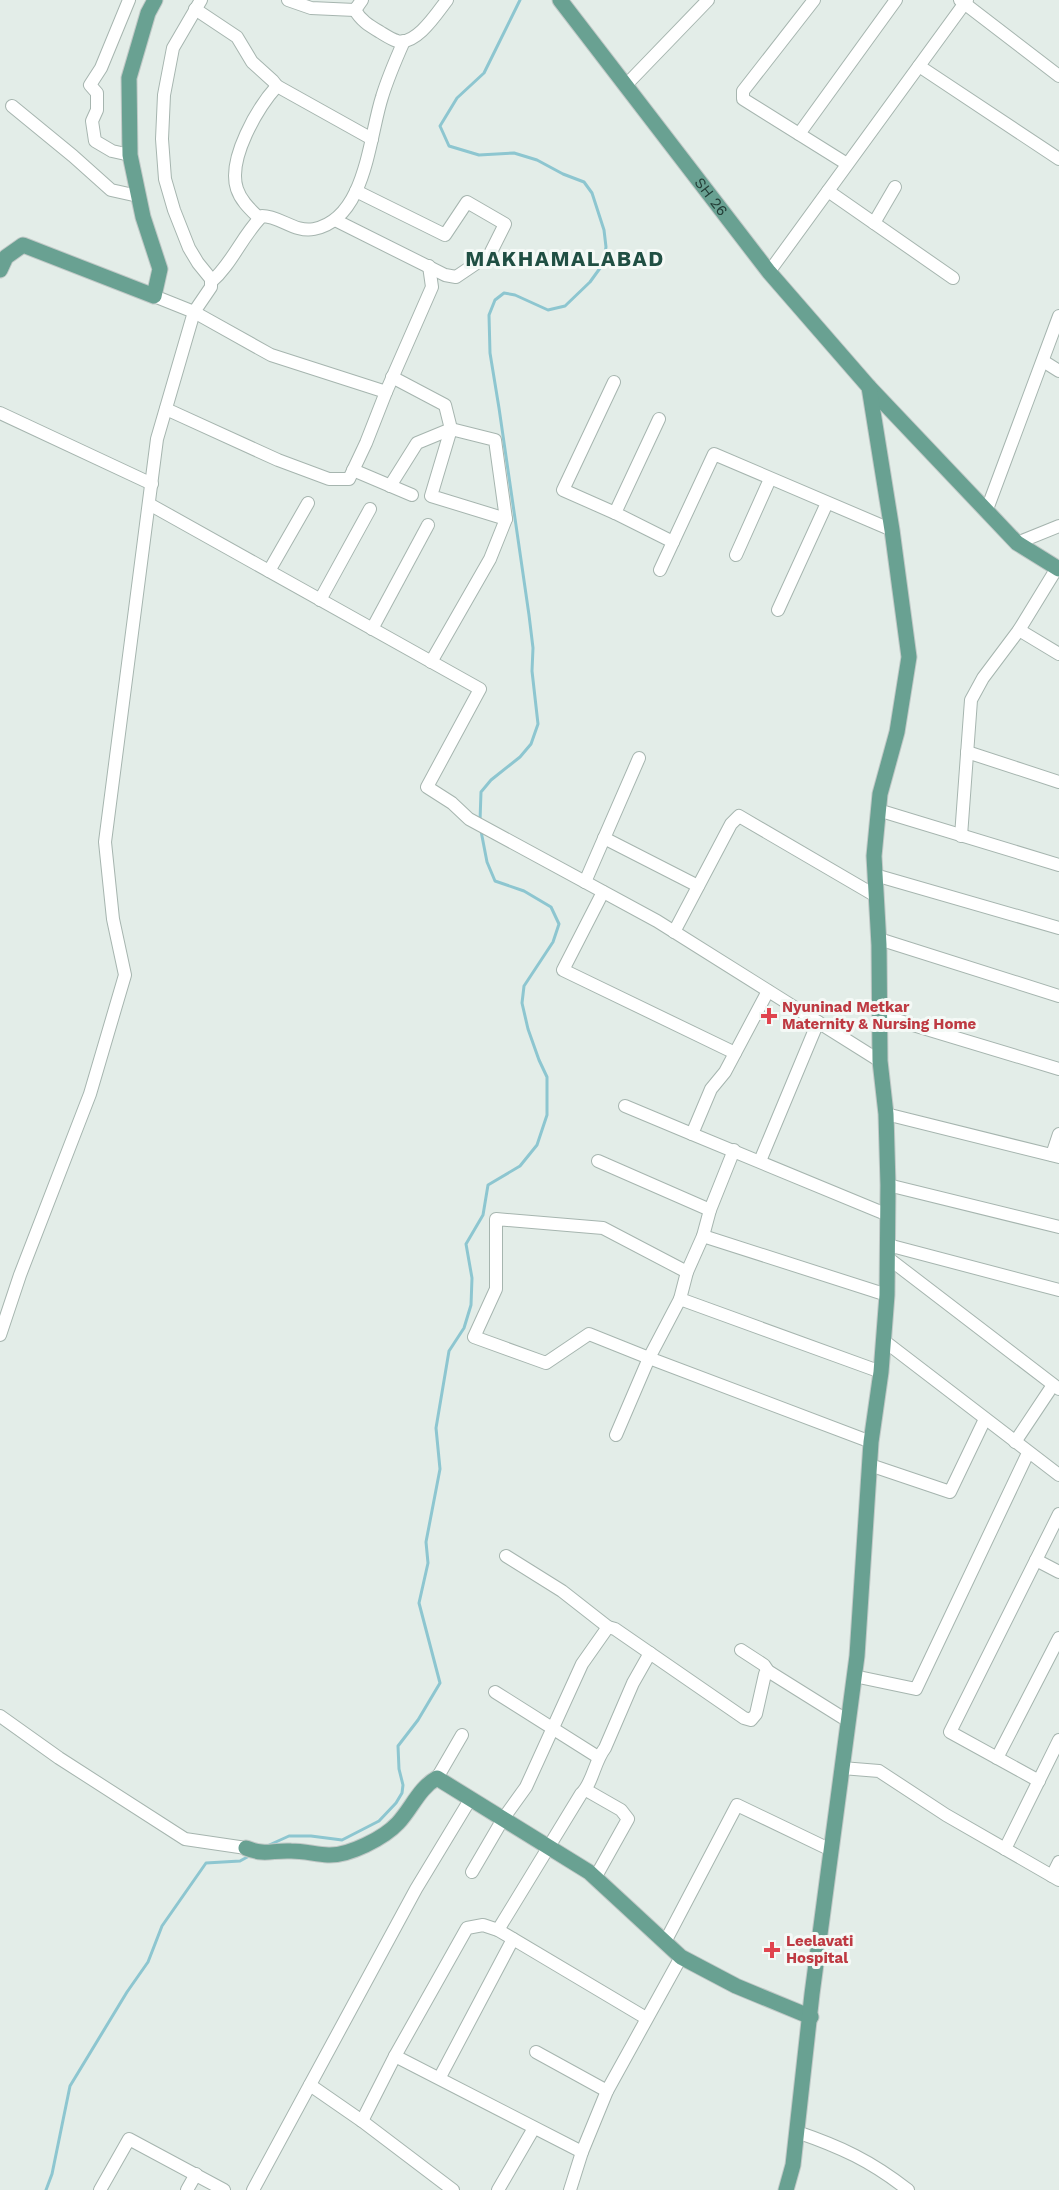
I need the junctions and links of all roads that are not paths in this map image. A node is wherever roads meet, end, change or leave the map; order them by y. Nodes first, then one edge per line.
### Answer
1 (129, 0) edge
2 (155, 0) edge
3 (288, 0) edge
4 (447, 0) edge
5 (560, 0) edge
6 (708, 0) edge
7 (814, 0) edge
8 (896, 0) edge
9 (964, 1) edge
10 (198, 4) edge
11 (358, 5) edge
12 (404, 41) junction
13 (919, 66) junction
14 (1059, 76) edge
15 (626, 85) junction
16 (277, 86) junction
17 (12, 106) dead end
18 (799, 134) junction
19 (372, 139) junction
20 (130, 155) junction
21 (1059, 159) edge
22 (847, 164) junction
23 (895, 187) dead end
24 (828, 190) junction
25 (356, 191) junction
26 (138, 196) junction
27 (259, 218) junction
28 (335, 220) junction
29 (874, 223) junction
30 (2, 261) edge
31 (429, 266) junction
32 (769, 272) junction
33 (953, 278) dead end
34 (211, 282) junction
35 (154, 296) junction
36 (194, 312) junction
37 (1059, 316) edge
38 (1043, 361) junction
39 (1059, 371) edge
40 (393, 377) junction
41 (614, 382) dead end
42 (869, 387) junction
43 (386, 392) junction
44 (166, 409) junction
45 (0, 413) edge
46 (659, 419) dead end
47 (451, 429) junction
48 (353, 470) junction
49 (770, 478) junction
50 (152, 484) junction
51 (390, 486) junction
52 (412, 495) dead end
53 (308, 503) dead end
54 (827, 503) junction
55 (149, 504) junction
56 (370, 509) dead end
57 (986, 512) junction
58 (615, 513) junction
59 (506, 519) junction
60 (428, 525) dead end
61 (1059, 526) edge
62 (892, 530) junction
63 (673, 542) junction
64 (1017, 543) junction
65 (736, 555) dead end
66 (1058, 568) edge
67 (660, 570) dead end
68 (269, 571) junction
69 (320, 600) junction
70 (777, 610) dead end
71 (372, 629) junction
72 (1019, 630) junction
73 (1059, 654) edge
74 (431, 662) junction
75 (967, 752) junction
76 (639, 758) dead end
77 (1059, 782) edge
78 (878, 810) junction
79 (961, 836) junction
80 (604, 837) junction
81 (1059, 865) edge
82 (875, 875) junction
83 (585, 882) junction
84 (698, 886) junction
85 (603, 892) junction
86 (876, 896) junction
87 (1059, 928) edge
88 (674, 932) junction
89 (879, 939) junction
90 (768, 991) junction
91 (1059, 996) edge
92 (880, 1015) junction
93 (818, 1022) junction
94 (735, 1053) junction
95 (880, 1061) junction
96 (1059, 1069) edge
97 (625, 1106) dead end
98 (886, 1114) junction
99 (692, 1134) junction
100 (1059, 1134) edge
101 (734, 1150) junction
102 (1055, 1156) edge
103 (598, 1161) dead end
104 (760, 1161) junction
105 (888, 1185) junction
106 (710, 1210) junction
107 (888, 1215) junction
108 (1059, 1227) edge
109 (703, 1236) junction
110 (888, 1252) junction
111 (687, 1272) junction
112 (1059, 1290) edge
113 (887, 1295) junction
114 (680, 1299) junction
115 (0, 1335) edge
116 (883, 1340) junction
117 (649, 1358) junction
118 (881, 1372) junction
119 (1056, 1387) edge
120 (985, 1419) junction
121 (616, 1435) dead end
122 (871, 1442) junction
123 (1015, 1442) junction
124 (1029, 1453) junction
125 (870, 1465) junction
126 (1059, 1475) edge
127 (1059, 1514) edge
128 (506, 1556) dead end
129 (1036, 1560) junction
130 (1059, 1572) edge
131 (608, 1627) junction
132 (1059, 1638) edge
133 (741, 1650) dead end
134 (650, 1653) junction
135 (768, 1671) junction
136 (854, 1676) junction
137 (495, 1692) dead end
138 (0, 1716) edge
139 (848, 1721) junction
140 (552, 1729) junction
141 (462, 1735) dead end
142 (1059, 1740) edge
143 (598, 1757) junction
144 (998, 1758) junction
145 (842, 1768) junction
146 (437, 1778) junction
147 (1039, 1780) junction
148 (586, 1790) junction
149 (470, 1798) junction
150 (503, 1819) junction
151 (547, 1847) junction
152 (1005, 1849) junction
153 (831, 1850) junction
154 (252, 1851) joint
155 (1059, 1862) edge
156 (472, 1872) dead end
157 (595, 1878) junction
158 (1055, 1878) edge
159 (498, 1930) junction
160 (513, 1940) junction
161 (665, 1942) junction
162 (681, 1957) junction
163 (811, 2017) junction
164 (646, 2018) junction
165 (536, 2052) dead end
166 (396, 2056) junction
167 (440, 2077) junction
168 (310, 2085) junction
169 (607, 2091) junction
170 (362, 2121) junction
171 (534, 2128) junction
172 (797, 2132) junction
173 (582, 2152) junction
174 (196, 2174) junction
175 (100, 2190) edge
176 (187, 2190) edge
177 (224, 2190) edge
178 (253, 2190) edge
179 (453, 2190) edge
180 (498, 2190) edge
181 (570, 2190) edge
182 (786, 2190) edge
183 (907, 2190) edge

1 - 20 street
2 - 20 main road
3 - 11 street
4 - 12 street
5 - 15 main road, SH 26
6 - 15 street
7 - 18 street
8 - 18 street
9 - 13 street
9 - 14 street
10 - 16 street
10 - 34 street
11 - 12 street
12 - 19 street
13 - 21 street
13 - 22 street
15 - 32 main road, SH 26
16 - 19 street
16 - 27 street
17 - 26 street
18 - 22 street
19 - 25 street
20 - 26 main road
22 - 24 street
23 - 29 street
24 - 29 street
24 - 32 street
25 - 28 street
25 - 31 street
26 - 35 main road
27 - 28 street
27 - 34 street
28 - 31 street
29 - 33 street
30 - 35 main road
31 - 40 street
32 - 42 main road, SH 26
34 - 36 street
35 - 36 street
36 - 43 street
36 - 44 street
37 - 38 street
38 - 39 street
38 - 57 street
40 - 43 street
40 - 47 street
41 - 58 street
42 - 57 main road, SH 26
42 - 62 main road
43 - 48 street
44 - 48 street
44 - 50 street
45 - 50 street
46 - 58 street
47 - 51 street
47 - 59 street
47 - 59 street
48 - 51 street
49 - 54 street
49 - 63 street
49 - 65 street
50 - 55 street
51 - 52 street
53 - 68 street
54 - 62 street
54 - 70 street
55 - 68 street
55 - 115 street
56 - 69 street
57 - 64 main road, SH 26
58 - 63 street
59 - 74 street
60 - 71 street
61 - 64 street
62 - 78 main road
63 - 67 street
64 - 66 main road, SH 26
66 - 72 street
68 - 69 street
69 - 71 street
71 - 74 street
72 - 73 street
72 - 75 street
74 - 83 street
75 - 77 street
75 - 79 street
76 - 80 street
78 - 79 street
78 - 82 main road
79 - 81 street
80 - 83 street
80 - 84 street
82 - 86 main road
82 - 87 street
83 - 85 street
84 - 86 street
84 - 88 street
85 - 88 street
85 - 94 street
86 - 89 main road
88 - 90 street
89 - 91 street
89 - 92 main road
90 - 93 street
90 - 94 street
92 - 95 main road
92 - 96 street
93 - 95 street
93 - 104 street
94 - 99 street
95 - 98 main road
97 - 99 street
98 - 102 street
98 - 105 main road
99 - 101 street
100 - 102 street
101 - 104 street
101 - 106 street
103 - 106 street
104 - 107 street
105 - 107 main road
105 - 108 street
106 - 109 street
107 - 110 main road
109 - 111 street
109 - 113 street
110 - 112 street
110 - 113 main road
110 - 119 street
111 - 114 street
111 - 117 street
113 - 116 main road
114 - 117 street
114 - 118 street
116 - 118 main road
116 - 120 street
117 - 121 street
117 - 122 street
118 - 122 main road
119 - 123 street
120 - 123 street
120 - 125 street
122 - 125 main road
123 - 124 street
124 - 126 street
124 - 136 street
125 - 136 main road
127 - 129 street
128 - 131 street
129 - 130 street
129 - 144 street
131 - 134 street
131 - 140 street
132 - 144 street
133 - 135 street
134 - 135 street
134 - 143 street
135 - 139 street
136 - 139 main road
137 - 140 street
138 - 154 street
139 - 145 main road
140 - 143 street
140 - 150 street
141 - 146 street
142 - 147 street
143 - 148 street
144 - 147 street
145 - 152 street
145 - 153 main road
146 - 149 main road
146 - 154 main road
147 - 152 street
148 - 151 street
148 - 157 street
149 - 150 main road
149 - 168 street
150 - 151 main road
150 - 156 street
151 - 157 main road
151 - 159 street
152 - 158 street
153 - 161 street
153 - 163 main road
155 - 158 street
157 - 161 main road
159 - 160 street
159 - 166 street
160 - 164 street
160 - 167 street
161 - 162 main road
162 - 163 main road
162 - 164 street
163 - 172 main road
164 - 169 street
165 - 169 street
166 - 167 street
166 - 170 street
167 - 171 street
168 - 170 street
168 - 178 street
169 - 173 street
170 - 179 street
171 - 173 street
171 - 180 street
172 - 182 main road
172 - 183 street
173 - 181 street
174 - 175 street
174 - 176 street
174 - 177 street

